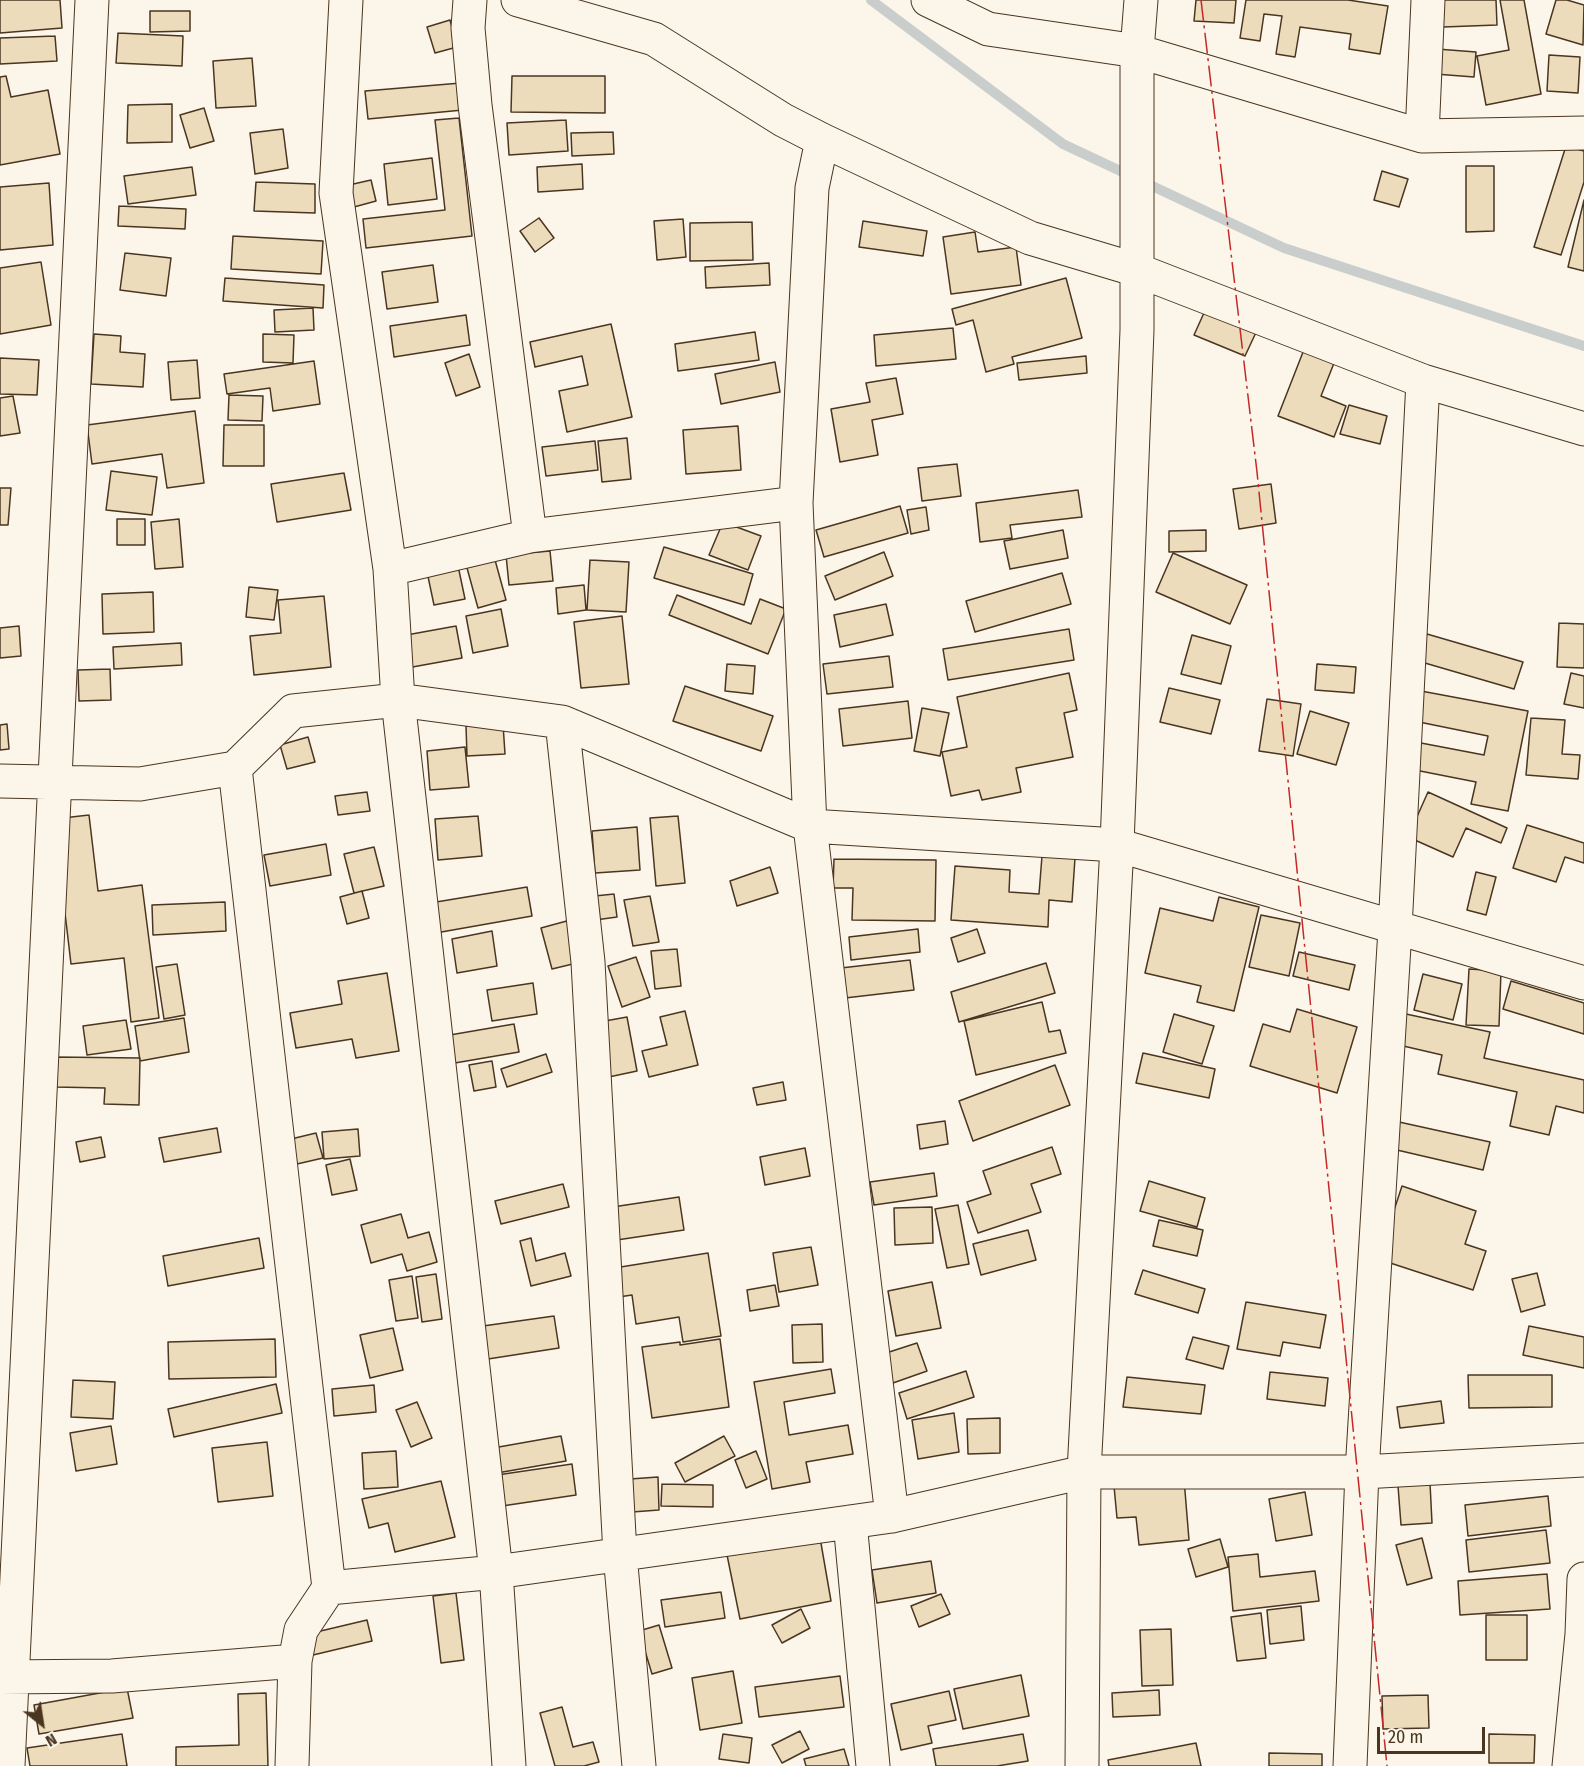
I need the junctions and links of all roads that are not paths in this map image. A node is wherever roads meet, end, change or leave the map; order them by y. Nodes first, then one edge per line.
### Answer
1 (92, 0) edge
2 (346, 0) edge
3 (471, 0) edge
4 (518, 0) edge
5 (928, 0) edge
6 (1141, 0) edge
7 (1428, 0) edge
8 (1137, 51) junction
9 (1584, 133) edge
10 (1422, 136) junction
11 (822, 140) junction
12 (1137, 270) junction
13 (1423, 381) junction
14 (1584, 429) edge
15 (796, 503) junction
16 (530, 537) junction
17 (390, 569) junction
18 (398, 700) junction
19 (562, 722) junction
20 (235, 768) junction
21 (0, 781) edge
22 (54, 782) junction
23 (810, 826) junction
24 (1117, 845) junction
25 (1395, 928) junction
26 (1584, 982) edge
27 (1584, 1460) edge
28 (1084, 1472) junction
29 (1362, 1472) junction
30 (892, 1516) junction
31 (850, 1522) junction
32 (620, 1554) junction
33 (496, 1572) junction
34 (1584, 1579) edge
35 (329, 1588) junction
36 (295, 1661) junction
37 (6, 1676) edge
38 (1580, 1690) edge
39 (8, 1766) edge
40 (292, 1766) edge
41 (508, 1766) edge
42 (639, 1766) edge
43 (873, 1766) edge
44 (1083, 1766) edge
45 (1350, 1766) edge
46 (1569, 1766) edge

1 - 22 street
2 - 17 street
3 - 16 street
4 - 11 street
5 - 8 street
6 - 8 street
7 - 10 street
8 - 10 street
8 - 12 street
9 - 10 street
11 - 12 street
11 - 15 street
12 - 13 street
12 - 24 street
13 - 14 street
13 - 25 street
15 - 16 street
15 - 23 street
16 - 17 street
17 - 18 street
18 - 19 street
18 - 20 street
18 - 33 street
19 - 23 street
19 - 32 street
20 - 22 street
20 - 35 street
21 - 22 street
22 - 37 street
23 - 24 street
23 - 30 street
24 - 25 street
24 - 28 street
25 - 26 street
25 - 29 street
27 - 29 street
28 - 29 street
28 - 30 street
28 - 44 street
29 - 45 street
30 - 31 street
31 - 32 street
31 - 43 street
32 - 33 street
32 - 42 street
33 - 35 street
33 - 41 street
34 - 38 street
35 - 36 street
36 - 37 street
36 - 40 street
37 - 39 street
38 - 46 street

